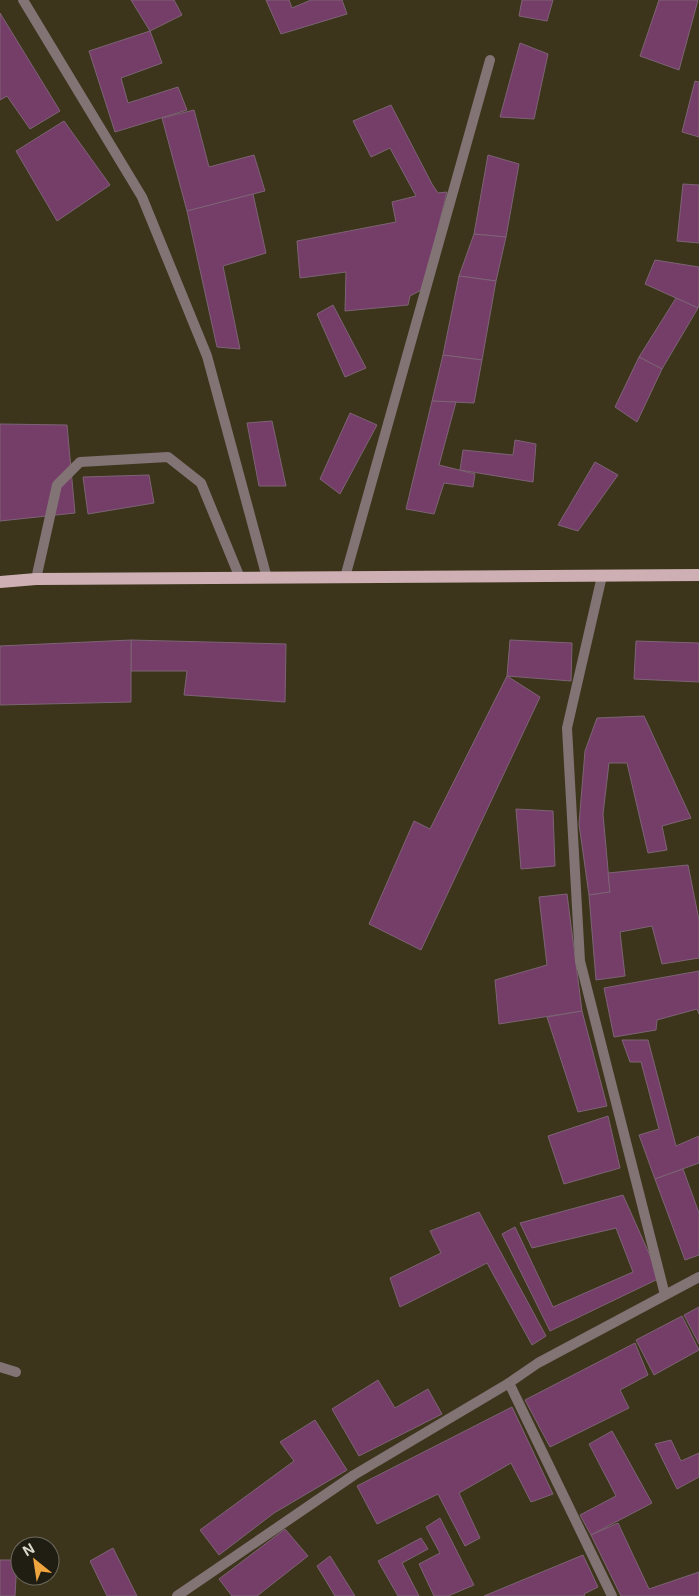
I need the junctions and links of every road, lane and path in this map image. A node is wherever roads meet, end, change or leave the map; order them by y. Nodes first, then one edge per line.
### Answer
1 (23, 0) edge
2 (490, 60) dead end
3 (699, 575) edge
4 (602, 576) junction
5 (345, 577) junction
6 (240, 578) junction
7 (267, 578) junction
8 (36, 579) junction
9 (0, 582) edge
10 (699, 1277) edge
11 (665, 1296) junction
12 (0, 1367) edge
13 (16, 1372) dead end
14 (509, 1383) junction
15 (177, 1596) edge
16 (612, 1596) edge

1 - 7 street
2 - 5 street
3 - 4 main road
4 - 5 main road
4 - 11 street
5 - 7 main road
6 - 7 main road
6 - 8 main road
6 - 8 street
8 - 9 main road
10 - 11 street
11 - 14 street
12 - 13 street
14 - 15 street
14 - 16 street

